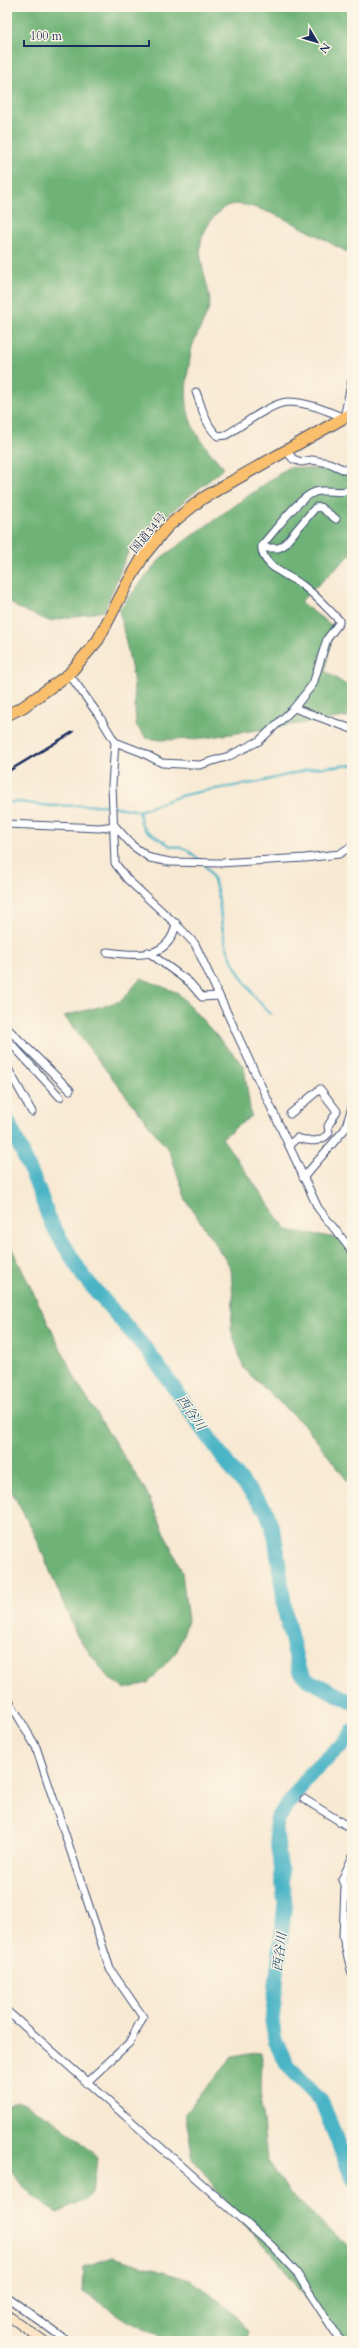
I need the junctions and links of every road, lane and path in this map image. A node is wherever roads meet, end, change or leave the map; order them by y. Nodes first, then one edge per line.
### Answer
1 (352, 380) edge
2 (196, 392) dead end
3 (348, 415) edge
4 (286, 450) junction
5 (352, 473) edge
6 (352, 488) edge
7 (336, 519) dead end
8 (262, 548) junction
9 (69, 674) junction
10 (294, 708) junction
11 (7, 715) edge
12 (352, 729) edge
13 (115, 742) junction
14 (7, 824) edge
15 (115, 826) junction
16 (352, 846) edge
17 (176, 923) junction
18 (107, 952) dead end
19 (148, 952) junction
20 (219, 996) junction
21 (7, 1028) edge
22 (7, 1039) edge
23 (7, 1068) edge
24 (70, 1090) dead end
25 (60, 1097) dead end
26 (352, 1107) edge
27 (32, 1112) dead end
28 (290, 1114) dead end
29 (288, 1145) junction
30 (303, 1178) junction
31 (352, 1251) edge
32 (7, 1698) edge
33 (304, 1799) dead end
34 (352, 1829) edge
35 (352, 1858) edge
36 (352, 1974) edge
37 (7, 2011) edge
38 (86, 2083) junction
39 (7, 2296) edge
40 (7, 2315) edge
41 (336, 2338) edge
42 (44, 2341) edge
43 (67, 2341) edge
44 (341, 2341) edge

1 - 3 street
2 - 3 street
3 - 4 highway, 国道34号
4 - 5 street
4 - 9 highway, 国道34号
6 - 8 street
7 - 8 street
8 - 10 street
9 - 11 highway, 国道34号
9 - 13 street
10 - 12 street
10 - 13 street
13 - 15 street
14 - 15 street
15 - 16 street
15 - 17 street
17 - 19 street
17 - 20 street
18 - 19 street
19 - 20 street
20 - 29 street
21 - 24 street
22 - 25 street
23 - 27 street
26 - 30 street
28 - 29 street
29 - 30 street
30 - 31 street
32 - 38 street
33 - 34 street
35 - 36 street
37 - 38 street
38 - 41 street
39 - 43 street
40 - 42 main road
41 - 44 street

